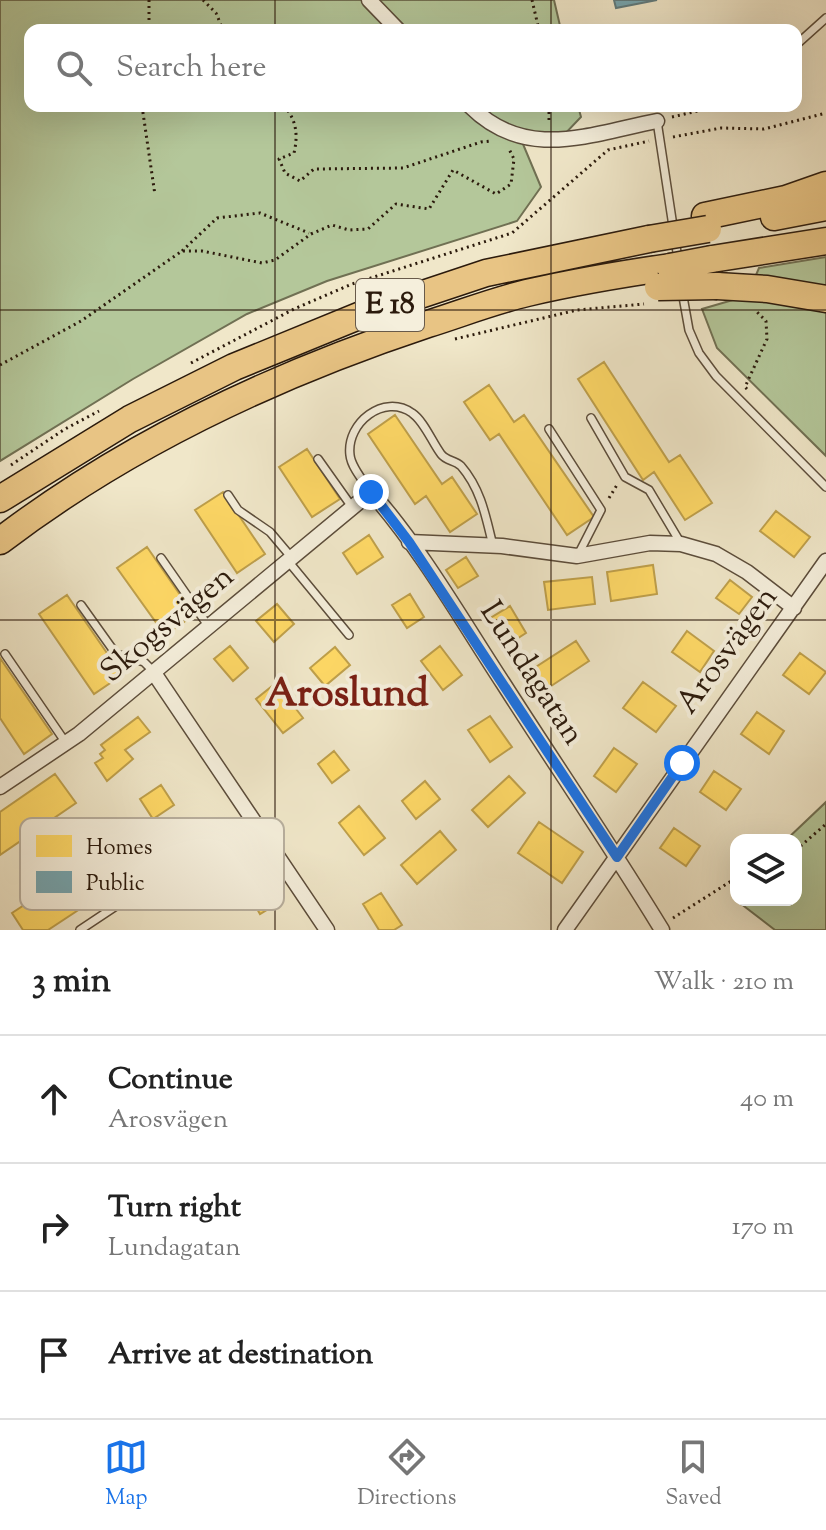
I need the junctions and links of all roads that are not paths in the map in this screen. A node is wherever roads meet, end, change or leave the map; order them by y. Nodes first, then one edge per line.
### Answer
1 (369, 0) edge
2 (826, 18) edge
3 (392, 24) edge
4 (802, 40) edge
5 (476, 112) edge
6 (657, 121) joint
7 (826, 185) edge
8 (826, 207) edge
9 (706, 222) junction
10 (826, 241) edge
11 (653, 287) junction
12 (826, 299) edge
13 (591, 418) dead end
14 (549, 429) dead end
15 (318, 459) dead end
16 (826, 487) edge
17 (368, 494) junction
18 (228, 495) dead end
19 (0, 499) edge
20 (352, 507) junction
21 (0, 541) edge
22 (409, 542) junction
23 (681, 544) junction
24 (493, 546) junction
25 (577, 556) junction
26 (161, 558) dead end
27 (290, 559) junction
28 (826, 561) edge
29 (81, 605) dead end
30 (794, 608) junction
31 (209, 627) junction
32 (349, 635) dead end
33 (5, 654) dead end
34 (154, 673) junction
35 (66, 743) junction
36 (0, 787) edge
37 (252, 818) edge
38 (617, 857) junction
39 (284, 866) edge
40 (110, 910) edge
41 (661, 929) edge
42 (80, 930) edge
43 (327, 930) edge
44 (565, 930) edge

1 - 3 street
2 - 4 lane
5 - 6 street
6 - 16 lane
7 - 9 highway, E 18
8 - 9 highway, E 18
9 - 19 highway, E 18
10 - 11 highway, E 18, bridge
11 - 12 highway, E 18, bridge
11 - 21 highway, E 18
13 - 23 lane
14 - 25 lane
15 - 20 lane
17 - 20 street, Skogsvägen
17 - 22 street, Lundagatan
17 - 24 lane
18 - 27 lane
20 - 27 street, Skogsvägen
22 - 24 street
22 - 38 street, Lundagatan
23 - 25 street
23 - 30 street
24 - 25 street
26 - 31 lane
27 - 31 street, Skogsvägen
27 - 32 lane
28 - 30 street, Arosvägen
29 - 34 lane
30 - 38 street, Arosvägen
31 - 34 street, Skogsvägen
33 - 35 lane
34 - 35 street, Skogsvägen
34 - 37 street
35 - 36 street, Skogsvägen
38 - 41 street, Lundagatan
38 - 44 street, Arosvägen
39 - 43 street
40 - 42 lane

